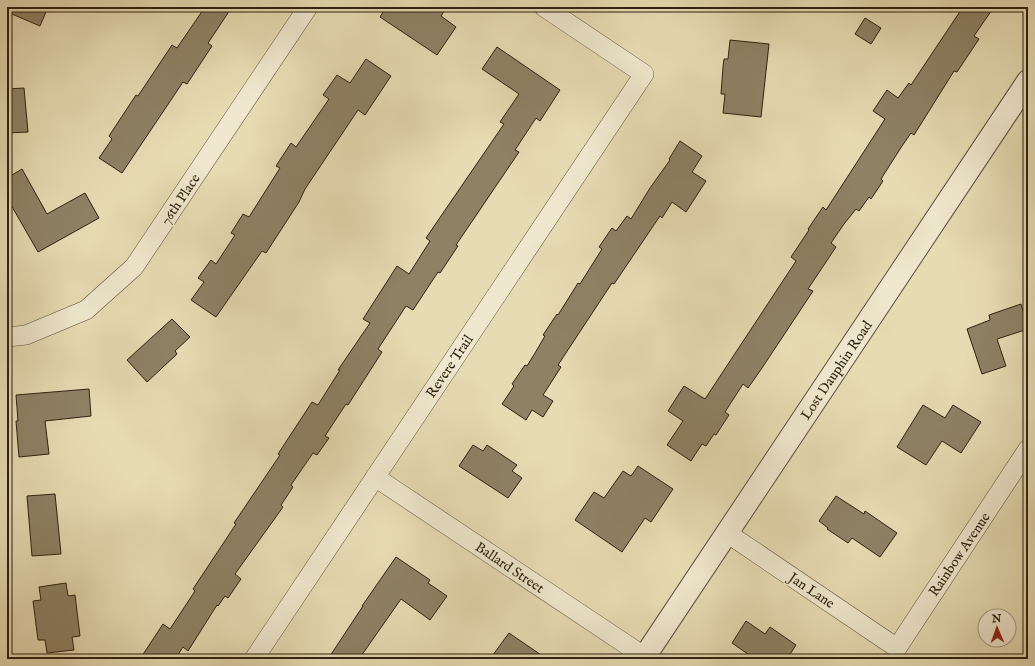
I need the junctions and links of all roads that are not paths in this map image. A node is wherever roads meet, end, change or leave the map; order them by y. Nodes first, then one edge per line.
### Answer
1 (308, 7) edge
2 (544, 7) edge
3 (1028, 81) edge
4 (7, 337) edge
5 (1028, 449) edge
6 (375, 477) junction
7 (727, 533) junction
8 (899, 653) edge
9 (644, 658) edge
10 (254, 659) edge

1 - 4 street, 76th Place
2 - 6 street, Revere Trail
3 - 7 street, Lost Dauphin Road
5 - 8 street, Rainbow Avenue
6 - 9 street, Ballard Street
6 - 10 street, Revere Trail
7 - 8 street, Jan Lane
7 - 9 street, Lost Dauphin Road

